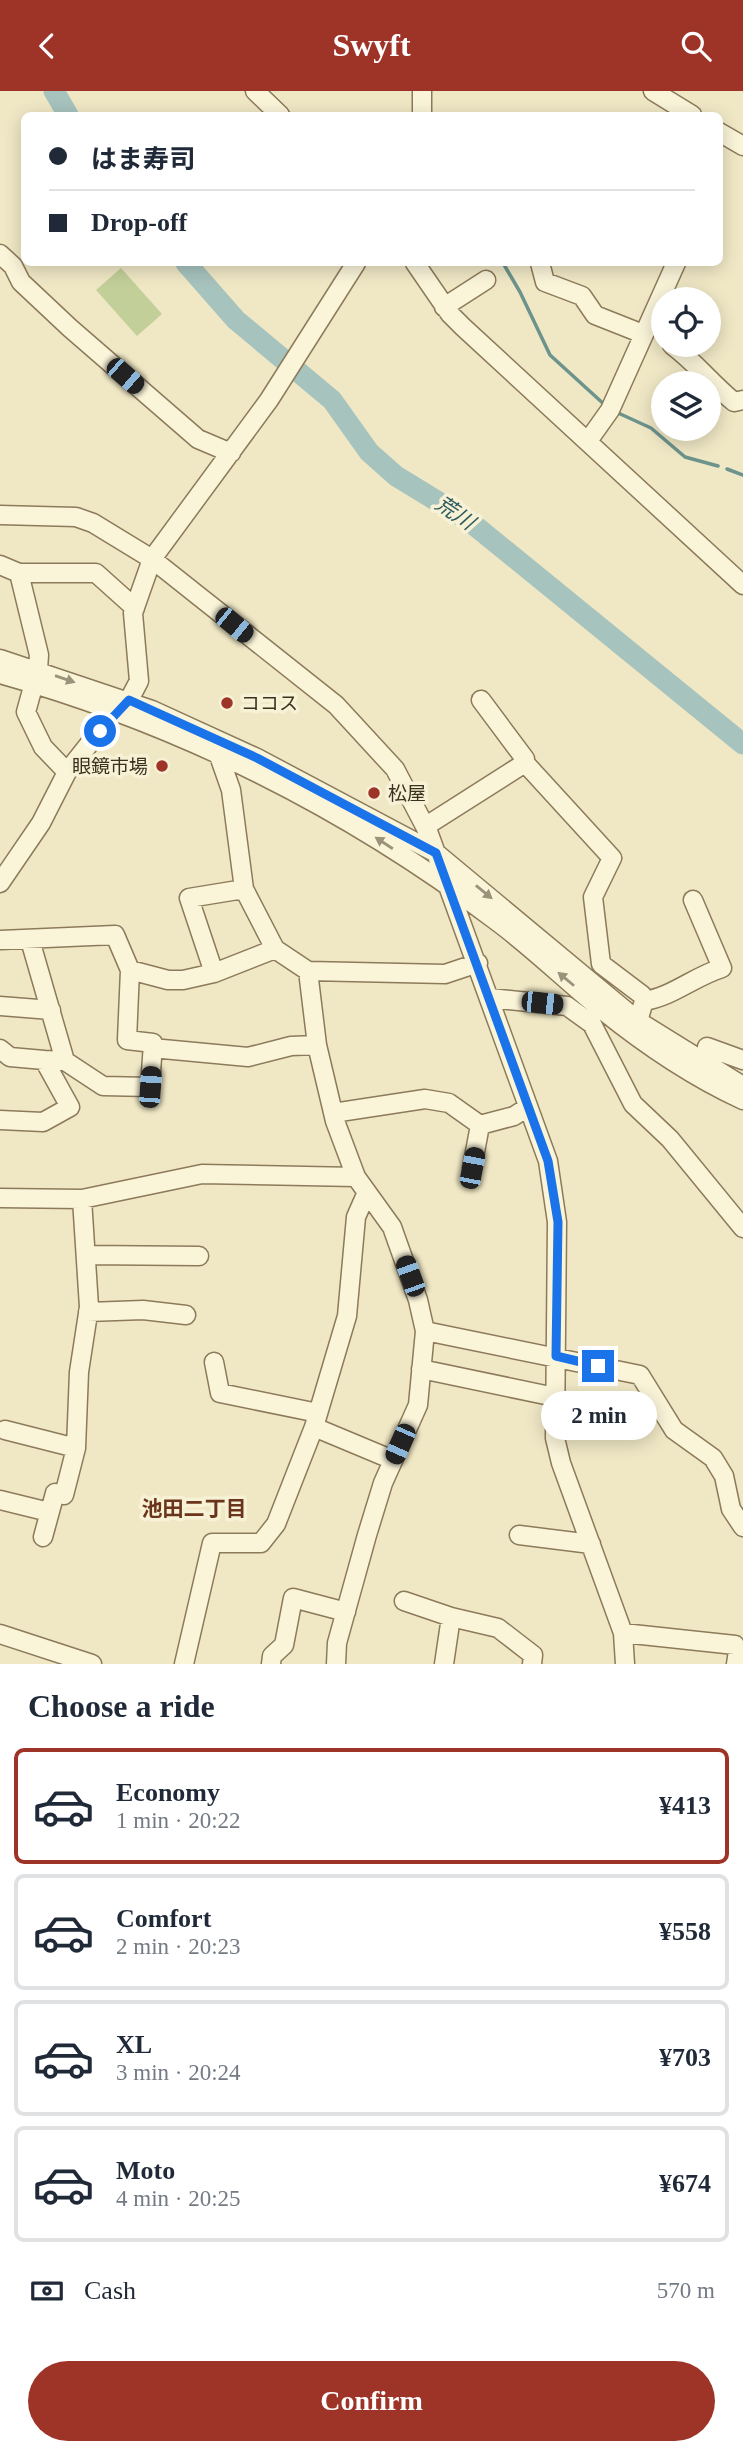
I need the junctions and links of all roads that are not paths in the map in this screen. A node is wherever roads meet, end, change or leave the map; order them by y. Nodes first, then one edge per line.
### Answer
1 (255, 91) edge
2 (422, 91) edge
3 (656, 92) edge
4 (277, 112) edge
5 (422, 112) edge
6 (687, 112) edge
7 (723, 134) edge
8 (743, 146) edge
9 (0, 254) edge
10 (354, 266) edge
11 (417, 266) edge
12 (541, 266) edge
13 (675, 266) edge
14 (486, 280) dead end
15 (444, 307) junction
16 (645, 329) junction
17 (651, 332) edge
18 (688, 357) edge
19 (743, 400) edge
20 (588, 441) junction
21 (234, 448) junction
22 (0, 516) edge
23 (152, 559) junction
24 (0, 565) edge
25 (19, 573) junction
26 (743, 585) edge
27 (135, 608) junction
28 (0, 659) edge
29 (0, 674) edge
30 (36, 677) junction
31 (481, 700) dead end
32 (123, 705) junction
33 (218, 753) junction
34 (525, 763) junction
35 (67, 772) junction
36 (426, 826) junction
37 (436, 853) junction
38 (7, 855) edge
39 (0, 883) edge
40 (447, 885) junction
41 (244, 890) junction
42 (693, 900) dead end
43 (0, 940) edge
44 (30, 940) junction
45 (275, 949) junction
46 (478, 963) junction
47 (130, 970) junction
48 (308, 971) junction
49 (214, 973) junction
50 (490, 998) junction
51 (644, 1001) junction
52 (0, 1006) edge
53 (51, 1010) junction
54 (596, 1016) junction
55 (638, 1021) junction
56 (317, 1045) junction
57 (707, 1047) dead end
58 (152, 1048) junction
59 (0, 1049) edge
60 (44, 1059) junction
61 (743, 1060) edge
62 (65, 1061) junction
63 (743, 1086) edge
64 (743, 1100) edge
65 (528, 1107) junction
66 (333, 1113) junction
67 (0, 1120) edge
68 (480, 1125) junction
69 (472, 1168) dead end
70 (356, 1177) junction
71 (367, 1192) junction
72 (0, 1198) edge
73 (82, 1199) junction
74 (743, 1229) edge
75 (86, 1255) junction
76 (199, 1256) dead end
77 (88, 1313) junction
78 (186, 1315) dead end
79 (425, 1331) junction
80 (556, 1356) junction
81 (214, 1362) dead end
82 (421, 1369) junction
83 (555, 1397) junction
84 (316, 1420) junction
85 (2, 1435) edge
86 (76, 1448) junction
87 (393, 1459) junction
88 (0, 1500) edge
89 (50, 1512) junction
90 (743, 1528) edge
91 (519, 1535) dead end
92 (43, 1538) dead end
93 (591, 1544) junction
94 (404, 1601) dead end
95 (346, 1612) junction
96 (451, 1617) junction
97 (623, 1633) junction
98 (0, 1634) edge
99 (52, 1658) edge
100 (92, 1664) edge
101 (184, 1664) edge
102 (271, 1664) edge
103 (336, 1664) edge
104 (444, 1664) edge
105 (532, 1664) edge
106 (625, 1664) edge
107 (736, 1664) edge

1 - 4 street
2 - 5 street
3 - 6 street
7 - 8 street
9 - 21 street
10 - 21 street
11 - 15 street
12 - 16 street
13 - 16 street
14 - 15 street
15 - 20 street
16 - 17 street
16 - 20 street
18 - 19 street
20 - 26 street
21 - 23 street
22 - 23 street
23 - 27 street
23 - 36 street
24 - 25 street
25 - 27 street
25 - 30 street
27 - 32 street
28 - 30 street
29 - 30 street
30 - 32 street
30 - 35 street
31 - 34 street
32 - 33 street
32 - 35 street
32 - 37 street
40 -> 33 street
33 - 41 street
34 - 36 street
34 - 51 street
35 - 38 street
36 - 37 street
37 - 40 street
37 -> 55 street
38 - 39 street
40 - 46 street
54 -> 40 street
41 - 45 street
41 - 49 street
42 - 51 street
43 - 44 street
44 - 47 street
44 - 53 street
45 - 48 street
45 - 49 street
46 - 48 street
46 - 50 street
47 - 49 street
47 - 58 street
48 - 56 street
50 - 54 street
50 - 65 street
51 - 55 street
52 - 53 street
53 - 62 street
54 - 64 street
54 - 74 street
55 - 63 street
56 - 58 street
56 - 66 street
57 - 61 street
58 - 62 street
59 - 60 street
60 - 62 street
60 - 67 street
65 - 68 street
65 - 80 street
66 - 68 street
66 - 70 street
68 - 69 street
70 - 71 street
70 - 73 street
71 - 79 street
71 - 84 street
72 - 73 street
73 - 75 street
75 - 76 street
75 - 77 street
77 - 78 street
77 - 86 street
79 - 80 street
79 - 82 street
80 - 83 street
80 - 90 street
81 - 84 street
82 - 83 street
82 - 87 street
83 - 93 street
84 - 87 street
84 - 101 street
85 - 86 street
86 - 89 street
87 - 95 street
88 - 89 street
89 - 92 street
91 - 93 street
93 - 97 street
94 - 96 street
95 - 102 street
95 - 103 street
96 - 104 street
96 - 105 street
97 - 106 street
97 - 107 street
98 - 99 street
99 - 100 street

